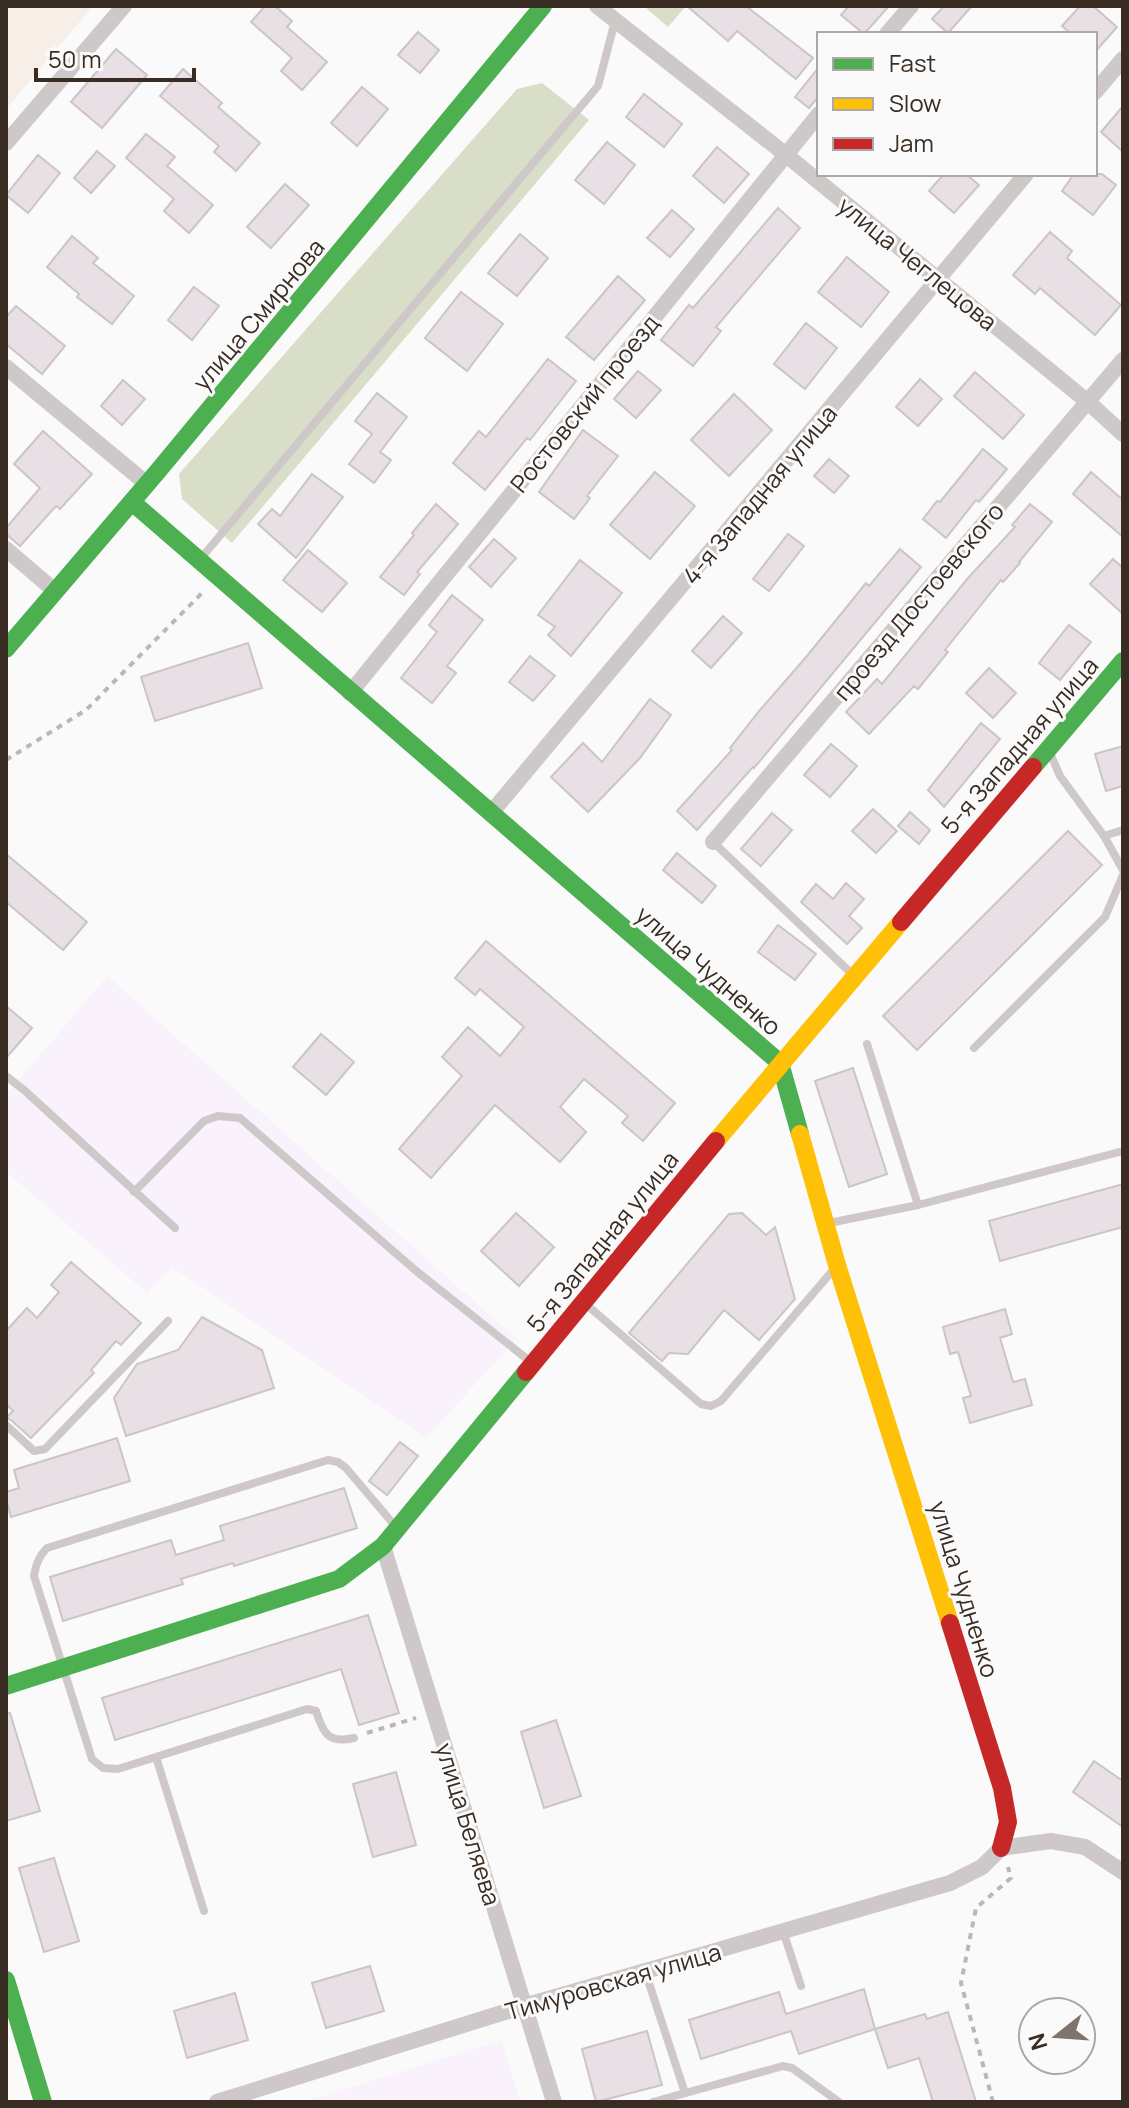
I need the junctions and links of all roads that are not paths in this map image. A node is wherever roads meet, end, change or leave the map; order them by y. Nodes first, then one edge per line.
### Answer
1 (124, 6) edge
2 (543, 6) edge
3 (597, 6) edge
4 (911, 6) edge
5 (615, 20) junction
6 (889, 32) edge
7 (1123, 59) edge
8 (1097, 90) edge
9 (817, 116) edge
10 (6, 143) edge
11 (785, 154) junction
12 (1024, 176) edge
13 (938, 280) junction
14 (1123, 360) edge
15 (6, 367) edge
16 (1088, 402) junction
17 (1123, 434) edge
18 (147, 484) junction
19 (132, 502) junction
20 (6, 549) edge
21 (199, 560) junction
22 (55, 591) junction
23 (6, 649) edge
24 (1123, 661) edge
25 (350, 693) junction
26 (1048, 750) junction
27 (491, 813) junction
28 (1123, 830) edge
29 (1104, 836) junction
30 (713, 842) joint
31 (1123, 873) edge
32 (854, 976) junction
33 (867, 1044) dead end
34 (974, 1048) dead end
35 (780, 1063) junction
36 (6, 1076) edge
37 (1123, 1151) edge
38 (134, 1192) junction
39 (918, 1205) junction
40 (825, 1224) junction
41 (175, 1228) dead end
42 (837, 1265) junction
43 (583, 1301) junction
44 (168, 1321) dead end
45 (532, 1363) junction
46 (6, 1425) edge
47 (397, 1528) junction
48 (383, 1546) junction
49 (63, 1668) junction
50 (6, 1686) edge
51 (354, 1738) road end
52 (156, 1757) junction
53 (1001, 1848) junction
54 (1123, 1872) edge
55 (204, 1911) dead end
56 (783, 1931) junction
57 (645, 1971) junction
58 (6, 1980) edge
59 (801, 1986) dead end
60 (524, 2006) junction
61 (685, 2093) junction
62 (43, 2102) edge
63 (217, 2102) edge
64 (554, 2102) edge
65 (653, 2102) edge
66 (839, 2102) edge

1 - 10 street
2 - 18 street, улица Смирнова
3 - 5 street, улица Чеглецова
4 - 6 street
5 - 11 street, улица Чеглецова
5 - 21 lane
7 - 8 street
9 - 11 street, Ростовский проезд
11 - 13 street, улица Чеглецова
11 - 25 street, Ростовский проезд
12 - 13 street, 4-я Западная улица
13 - 16 street, улица Чеглецова
13 - 27 street, 4-я Западная улица
14 - 16 street, проезд Достоевского
15 - 18 street
16 - 17 street, улица Чеглецова
16 - 30 street, проезд Достоевского
18 - 19 street, улица Смирнова
19 - 21 street, улица Чудненко
19 - 22 street, улица Смирнова
20 - 22 street
21 - 25 street, улица Чудненко
22 - 23 street, улица Смирнова
24 - 26 street, 5-я Западная улица
25 - 27 street, улица Чудненко
26 - 29 lane
26 - 32 street, 5-я Западная улица
27 - 35 street, улица Чудненко
28 - 29 lane
29 - 31 lane
30 - 32 lane
31 - 34 lane
32 - 35 street, 5-я Западная улица
33 - 39 lane
35 - 40 street, улица Чудненко
35 - 43 street, 5-я Западная улица
36 - 38 lane
37 - 39 lane
38 - 41 lane
38 - 45 lane
39 - 40 lane
40 - 42 street, улица Чудненко
42 - 43 lane
42 - 53 street, улица Чудненко
43 - 45 street, 5-я Западная улица
44 - 46 lane
45 - 47 street, 5-я Западная улица
47 - 48 street, 5-я Западная улица
47 - 49 lane
48 - 49 street, 5-я Западная улица
48 - 60 street, улица Беляева
49 - 50 street, 5-я Западная улица
49 - 52 lane
51 - 52 lane
52 - 55 lane
53 - 54 street
53 - 56 street, Тимуровская улица
56 - 57 street, Тимуровская улица
56 - 59 lane
57 - 60 street, Тимуровская улица
57 - 61 lane
58 - 62 street
60 - 63 street, Тимуровская улица
60 - 64 street, улица Беляева
61 - 65 lane
61 - 66 lane

